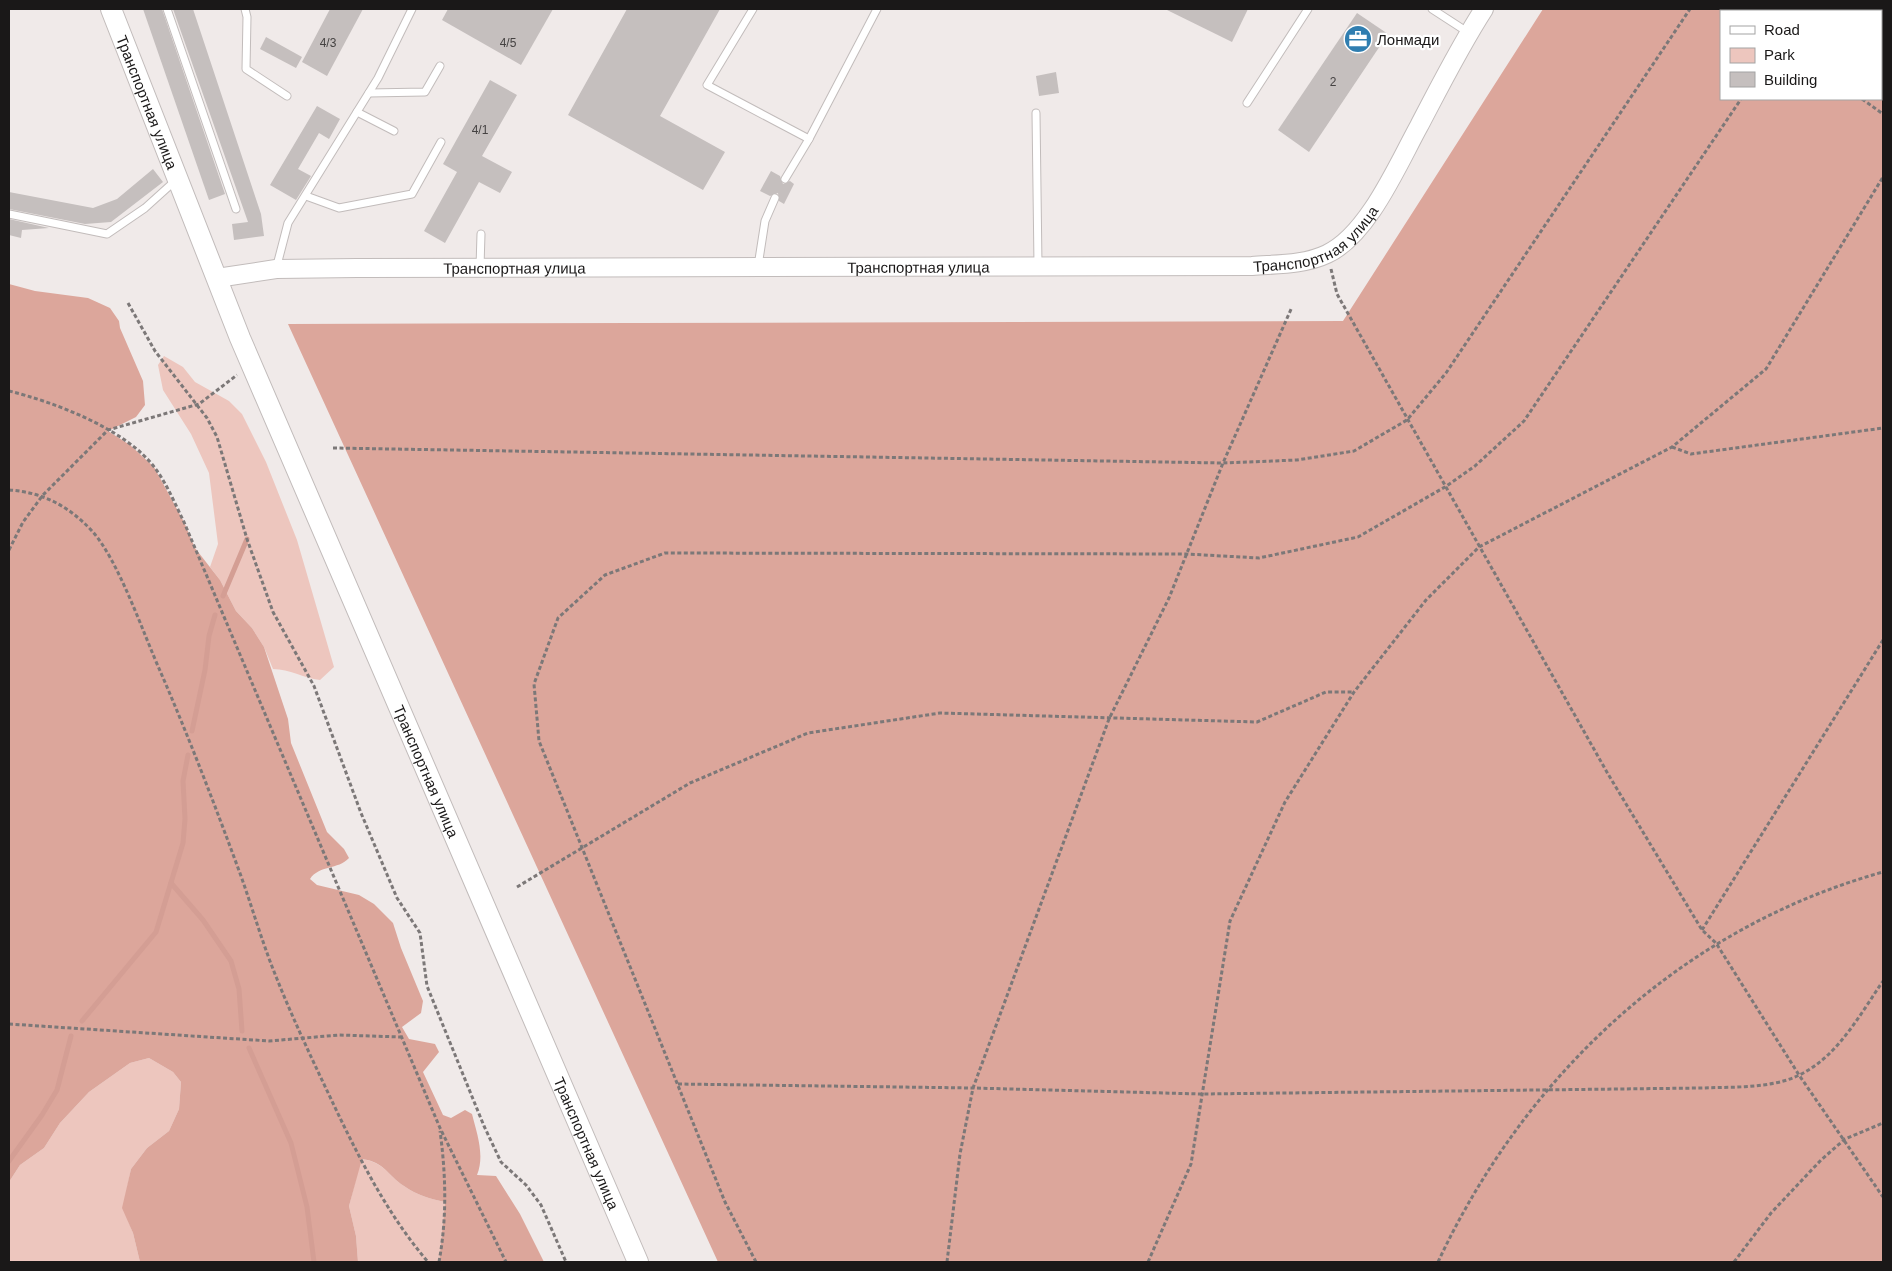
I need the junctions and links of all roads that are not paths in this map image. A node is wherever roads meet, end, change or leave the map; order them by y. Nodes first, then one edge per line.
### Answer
1 (111, 9) edge
2 (168, 9) edge
3 (245, 9) edge
4 (412, 9) edge
5 (753, 9) edge
6 (877, 9) edge
7 (1308, 9) edge
8 (1432, 9) edge
9 (1484, 9) edge
10 (1469, 33) junction
11 (440, 66) dead end
12 (369, 93) junction
13 (287, 96) dead end
14 (1247, 103) dead end
15 (357, 112) junction
16 (1036, 113) dead end
17 (394, 131) dead end
18 (809, 140) junction
19 (441, 142) dead end
20 (178, 178) junction
21 (785, 179) dead end
22 (306, 196) junction
23 (775, 198) dead end
24 (236, 210) dead end
25 (9, 214) edge
26 (481, 234) dead end
27 (1038, 265) junction
28 (758, 266) junction
29 (480, 268) junction
30 (276, 269) junction
31 (217, 278) junction
32 (638, 1262) edge

1 - 20 main road, Транспортная улица
2 - 24 lane
3 - 13 lane
4 - 12 lane
5 - 18 lane
6 - 18 lane
7 - 14 lane
8 - 10 lane
9 - 10 street, Транспортная улица
10 - 27 street, Транспортная улица
11 - 12 lane
12 - 15 lane
15 - 17 lane
15 - 22 lane
16 - 27 lane
18 - 21 lane
19 - 22 lane
20 - 25 lane
20 - 31 main road, Транспортная улица
22 - 30 lane
23 - 28 lane
26 - 29 lane
27 - 28 street, Транспортная улица
28 - 29 street, Транспортная улица
29 - 30 street, Транспортная улица
30 - 31 street, Транспортная улица
31 - 32 main road, Транспортная улица

